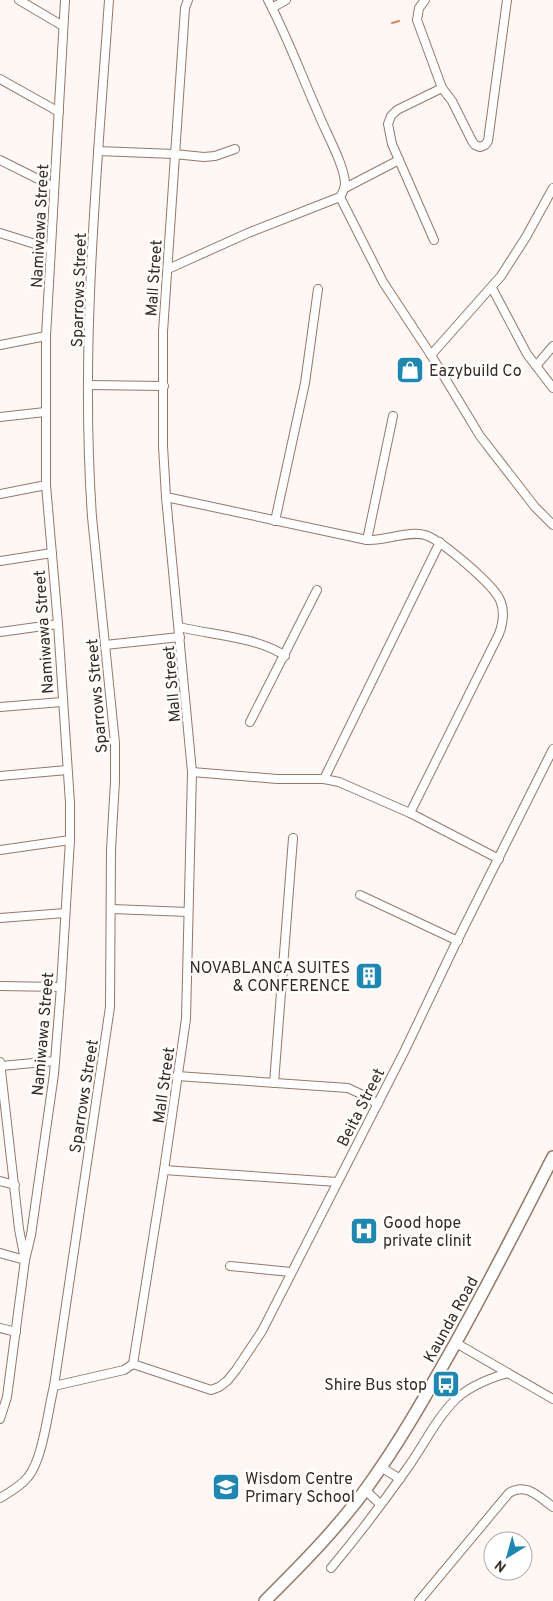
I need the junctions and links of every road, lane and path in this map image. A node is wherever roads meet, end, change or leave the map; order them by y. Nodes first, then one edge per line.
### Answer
1 (19, 0) edge
2 (65, 0) edge
3 (109, 0) edge
4 (188, 0) edge
5 (268, 0) edge
6 (286, 0) edge
7 (426, 0) edge
8 (507, 0) edge
9 (272, 8) junction
10 (63, 26) junction
11 (0, 78) edge
12 (442, 88) junction
13 (59, 112) junction
14 (235, 149) dead end
15 (98, 151) junction
16 (174, 154) junction
17 (0, 160) edge
18 (399, 160) junction
19 (54, 187) junction
20 (345, 188) junction
21 (553, 188) edge
22 (340, 197) junction
23 (0, 233) edge
24 (434, 240) dead end
25 (51, 249) junction
26 (168, 269) junction
27 (492, 288) junction
28 (318, 289) dead end
29 (46, 336) junction
30 (0, 345) edge
31 (553, 346) edge
32 (431, 355) junction
33 (536, 366) junction
34 (88, 385) junction
35 (164, 386) junction
36 (553, 388) edge
37 (45, 412) junction
38 (393, 416) dead end
39 (0, 417) edge
40 (46, 485) junction
41 (0, 494) edge
42 (166, 497) junction
43 (275, 521) junction
44 (553, 525) edge
45 (367, 540) junction
46 (440, 542) junction
47 (52, 553) junction
48 (0, 561) edge
49 (317, 590) dead end
50 (58, 624) junction
51 (179, 627) junction
52 (0, 632) edge
53 (180, 637) junction
54 (105, 645) junction
55 (285, 656) junction
56 (62, 702) junction
57 (0, 707) edge
58 (250, 722) dead end
59 (553, 749) edge
60 (67, 770) junction
61 (192, 772) junction
62 (0, 776) edge
63 (324, 779) junction
64 (410, 814) junction
65 (294, 838) dead end
66 (70, 840) junction
67 (0, 850) edge
68 (499, 858) junction
69 (360, 895) dead end
70 (112, 909) junction
71 (188, 912) junction
72 (65, 914) junction
73 (0, 918) edge
74 (458, 941) junction
75 (0, 986) edge
76 (61, 987) junction
77 (55, 1061) junction
78 (0, 1062) edge
79 (0, 1066) edge
80 (177, 1076) junction
81 (274, 1083) junction
82 (378, 1104) junction
83 (3, 1111) edge
84 (553, 1159) edge
85 (164, 1170) junction
86 (0, 1182) edge
87 (337, 1182) junction
88 (15, 1185) junction
89 (0, 1253) edge
90 (25, 1260) junction
91 (230, 1266) dead end
92 (292, 1272) junction
93 (0, 1328) edge
94 (16, 1332) junction
95 (456, 1343) junction
96 (133, 1364) junction
97 (508, 1373) junction
98 (54, 1386) junction
99 (3, 1396) edge
100 (553, 1399) edge
101 (0, 1419) edge
102 (381, 1467) junction
103 (400, 1479) junction
104 (365, 1490) junction
105 (0, 1498) edge
106 (380, 1504) junction
107 (553, 1507) edge
108 (331, 1568) dead end
109 (265, 1601) edge
110 (419, 1601) edge

1 - 10 street
2 - 10 street, Namiwawa Street
3 - 15 street, Sparrows Street
4 - 16 street, Mall Street
5 - 9 street
6 - 9 street
7 - 12 street
8 - 12 street
9 - 20 street
10 - 13 street, Namiwawa Street
11 - 13 street
12 - 18 street
13 - 19 street, Namiwawa Street
14 - 16 street
15 - 16 street
15 - 34 street, Sparrows Street
16 - 26 street, Mall Street
17 - 19 street
18 - 20 street
18 - 24 street
19 - 25 street, Namiwawa Street
20 - 22 street
21 - 27 street
22 - 26 street
22 - 32 street
23 - 25 street
25 - 29 street, Namiwawa Street
26 - 35 street, Mall Street
27 - 32 street
27 - 33 street
28 - 43 street
29 - 30 street
29 - 37 street, Namiwawa Street
31 - 33 street
32 - 44 street
33 - 36 street
34 - 35 street
34 - 54 street, Sparrows Street
35 - 42 street, Mall Street
37 - 39 street
37 - 40 street, Namiwawa Street
38 - 45 street
40 - 41 street
40 - 47 street, Namiwawa Street
42 - 43 street
42 - 51 street, Mall Street
43 - 45 street
45 - 46 street
46 - 63 street
46 - 64 street
47 - 48 street
47 - 50 street, Namiwawa Street
49 - 55 street
50 - 52 street
50 - 56 street, Namiwawa Street
51 - 53 street, Mall Street
51 - 55 street
53 - 54 street
53 - 61 street, Mall Street
54 - 70 street, Sparrows Street
55 - 58 street
56 - 57 street
56 - 60 street, Namiwawa Street
59 - 68 street, Beita Street
60 - 62 street
60 - 66 street, Namiwawa Street
61 - 63 street
61 - 71 street, Mall Street
63 - 64 street
64 - 68 street
65 - 81 street
66 - 67 street
66 - 72 street, Namiwawa Street
68 - 74 street, Beita Street
69 - 74 street
70 - 71 street
70 - 98 street, Sparrows Street
71 - 80 street, Mall Street
72 - 73 street
72 - 76 street, Namiwawa Street
74 - 82 street, Beita Street
75 - 76 street
76 - 77 street, Namiwawa Street
77 - 79 street
77 - 90 street, Namiwawa Street
78 - 79 street
79 - 83 street
80 - 81 street
80 - 85 street, Mall Street
81 - 82 street
82 - 87 street, Beita Street
83 - 88 street
84 - 95 main road, Kaunda Road
85 - 87 street
85 - 96 street, Mall Street
86 - 88 street
87 - 92 street, Beita Street
88 - 90 street
89 - 90 street
90 - 94 street
91 - 92 street
92 - 96 street, Beita Street
93 - 94 street
94 - 99 street
95 - 97 street
95 - 102 main road, Kaunda Road
96 - 98 street
97 - 100 street
97 - 103 street
98 - 105 street, Sparrows Street
99 - 101 street
102 - 103 street
102 - 104 main road, Kaunda Road
103 - 106 street
104 - 106 street
104 - 109 main road, Kaunda Road
106 - 108 street
107 - 110 street

